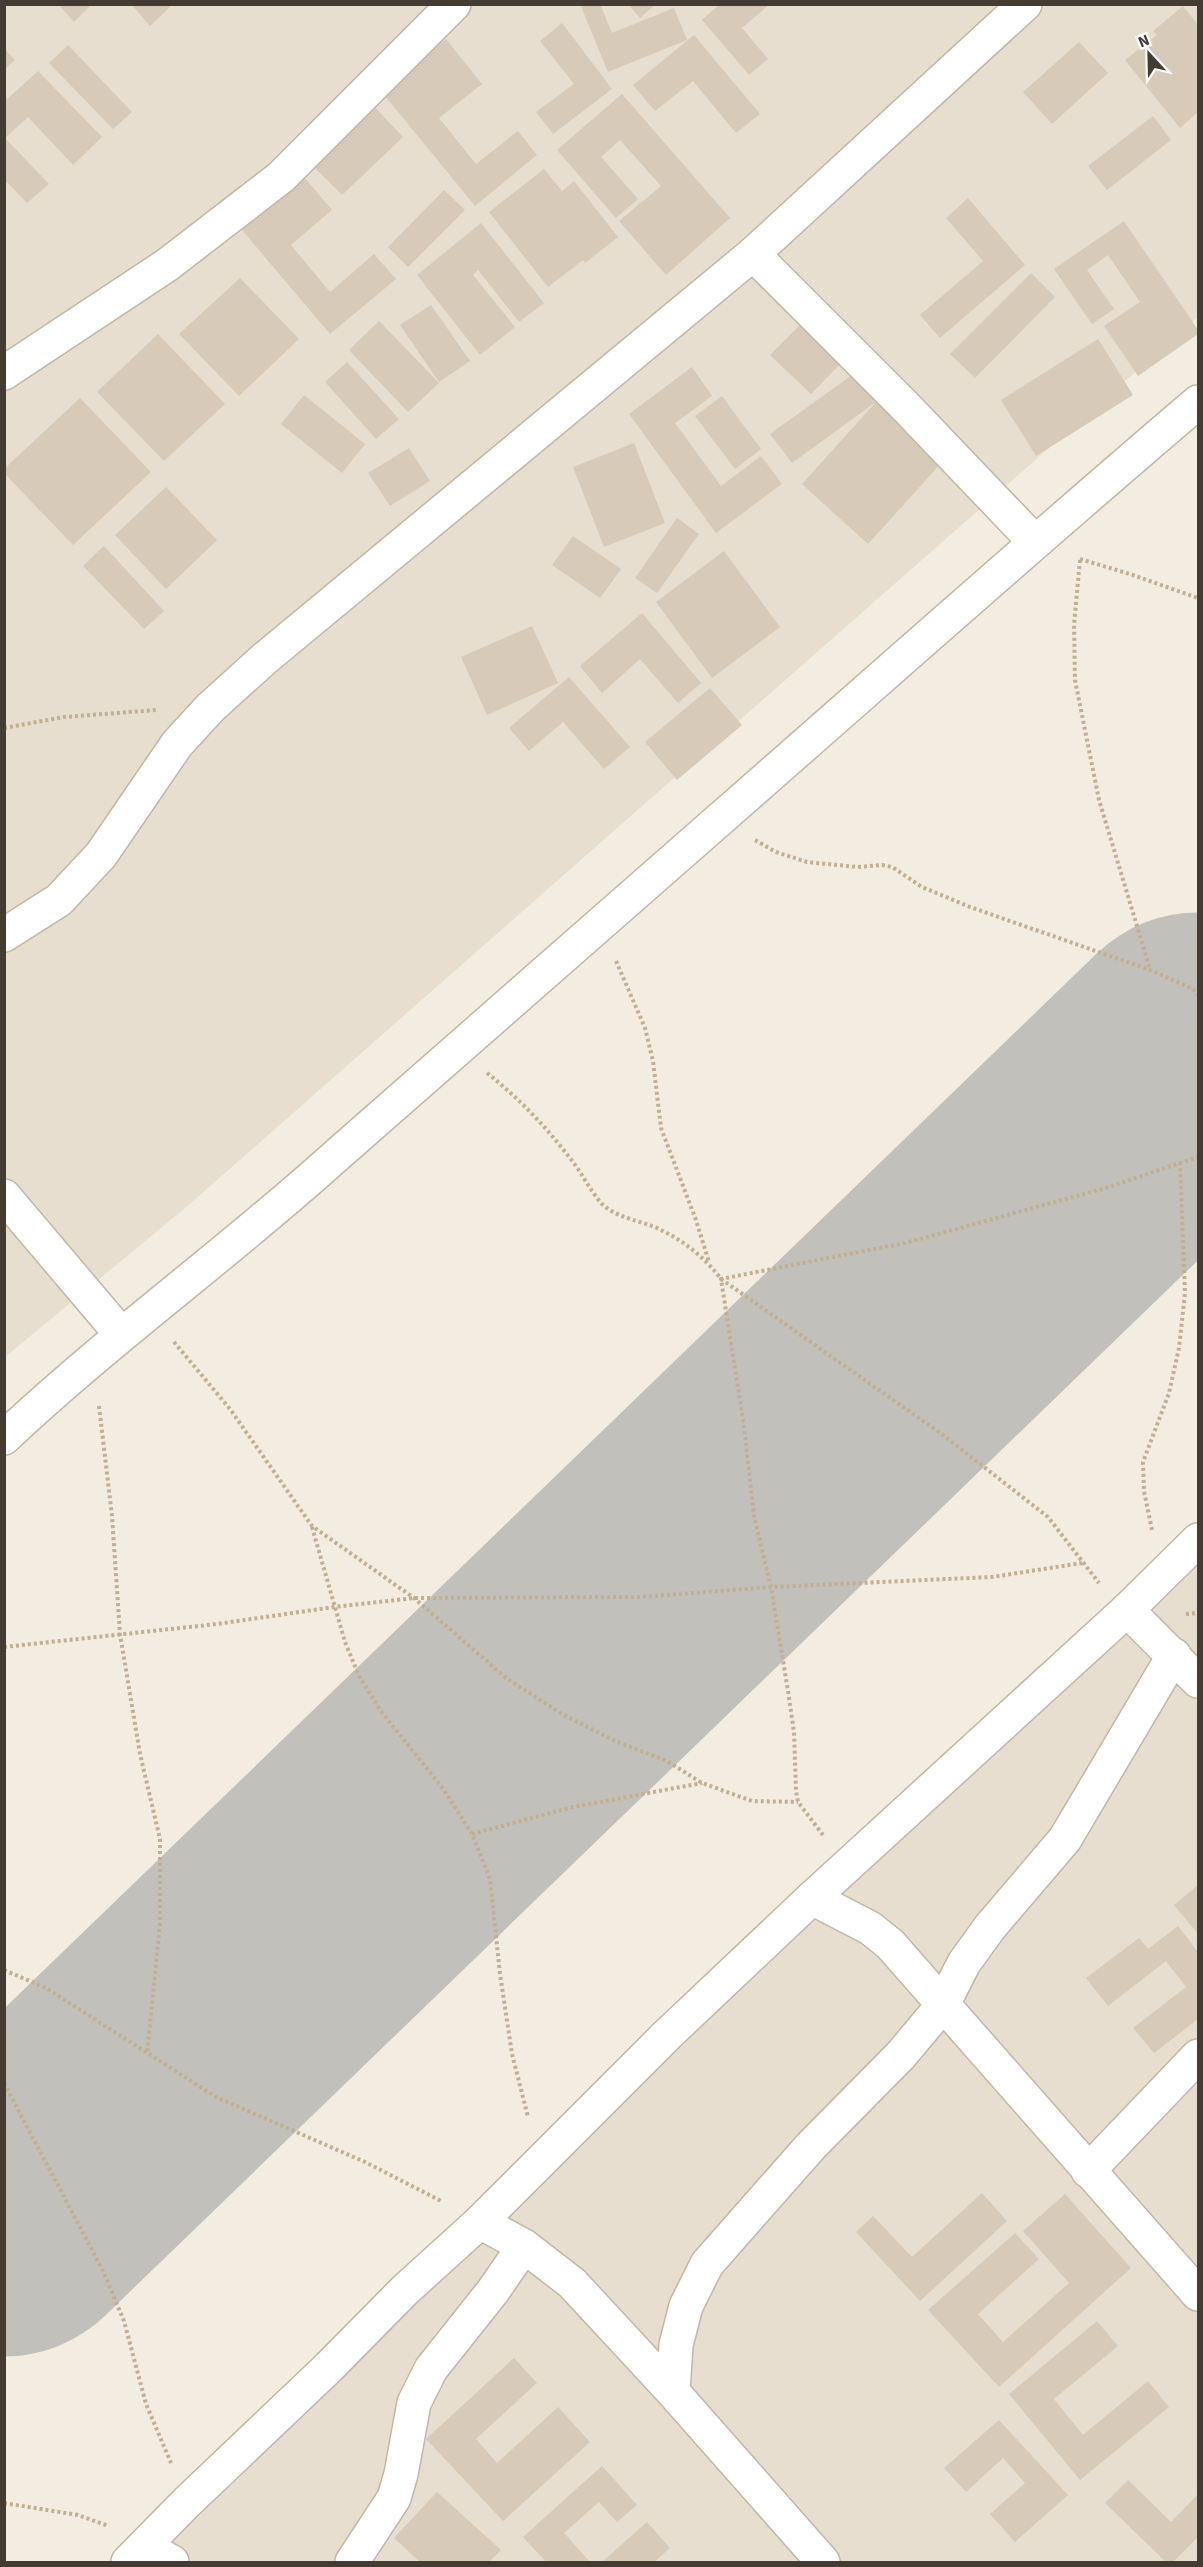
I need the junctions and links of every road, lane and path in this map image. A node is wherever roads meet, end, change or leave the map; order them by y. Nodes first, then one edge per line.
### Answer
1 (454, 4) edge
2 (1025, 4) edge
3 (753, 254) junction
4 (4, 373) edge
5 (1198, 402) edge
6 (1034, 541) junction
7 (1080, 560) junction
8 (1198, 598) edge
9 (210, 708) junction
10 (4, 728) edge
11 (720, 819) junction
12 (600, 923) junction
13 (4, 934) edge
14 (1150, 970) junction
15 (1192, 989) junction
16 (1198, 990) edge
17 (1198, 995) edge
18 (455, 1048) junction
19 (1198, 1157) edge
20 (1180, 1162) junction
21 (4, 1196) edge
22 (709, 1263) junction
23 (721, 1279) junction
24 (147, 1313) junction
25 (121, 1334) junction
26 (93, 1359) junction
27 (4, 1438) edge
28 (312, 1526) junction
29 (1198, 1540) edge
30 (1082, 1563) junction
31 (1159, 1578) junction
32 (771, 1587) junction
33 (414, 1598) junction
34 (334, 1606) junction
35 (1127, 1610) junction
36 (120, 1634) junction
37 (4, 1647) edge
38 (1174, 1655) junction
39 (1198, 1681) edge
40 (702, 1783) junction
41 (798, 1802) junction
42 (472, 1834) junction
43 (848, 1866) junction
44 (812, 1898) junction
45 (4, 1970) edge
46 (942, 2006) junction
47 (147, 2054) junction
48 (1198, 2056) edge
49 (4, 2083) edge
50 (540, 2161) junction
51 (1088, 2171) junction
52 (480, 2222) junction
53 (524, 2246) junction
54 (1198, 2294) edge
55 (673, 2392) junction
56 (158, 2435) dead end
57 (4, 2503) edge
58 (148, 2557) edge
59 (352, 2562) edge
60 (823, 2562) edge

1 - 4 street
2 - 3 street
3 - 6 street
3 - 9 street
5 - 6 street
6 - 7 path
6 - 11 street
7 - 8 path
7 - 14 path
9 - 10 path
9 - 13 street
11 - 12 street
11 - 14 path
12 - 18 street
12 - 22 path
14 - 15 path
15 - 16 path
15 - 17 path
18 - 22 path
18 - 24 street
19 - 20 path
20 - 23 path
20 - 31 path
21 - 25 street
22 - 23 path
23 - 30 path
23 - 32 path
24 - 25 street
24 - 28 path
25 - 26 street
26 - 27 street
26 - 36 path
28 - 33 path
28 - 34 path
29 - 31 street
30 - 32 path
30 - 35 path
31 - 35 street
32 - 33 path
32 - 41 path
33 - 34 path
33 - 40 path
34 - 36 path
34 - 42 path
35 - 38 street
35 - 43 street
36 - 37 path
36 - 47 path
38 - 39 street
38 - 46 street
40 - 41 path
40 - 42 path
41 - 43 path
42 - 50 path
43 - 44 street
44 - 46 street
44 - 50 street
45 - 47 path
46 - 51 street
46 - 55 street
47 - 52 path
48 - 51 street
49 - 56 path
50 - 52 street
51 - 54 street
52 - 53 street
52 - 58 street
53 - 55 street
53 - 59 street
55 - 60 street
57 - 58 path

